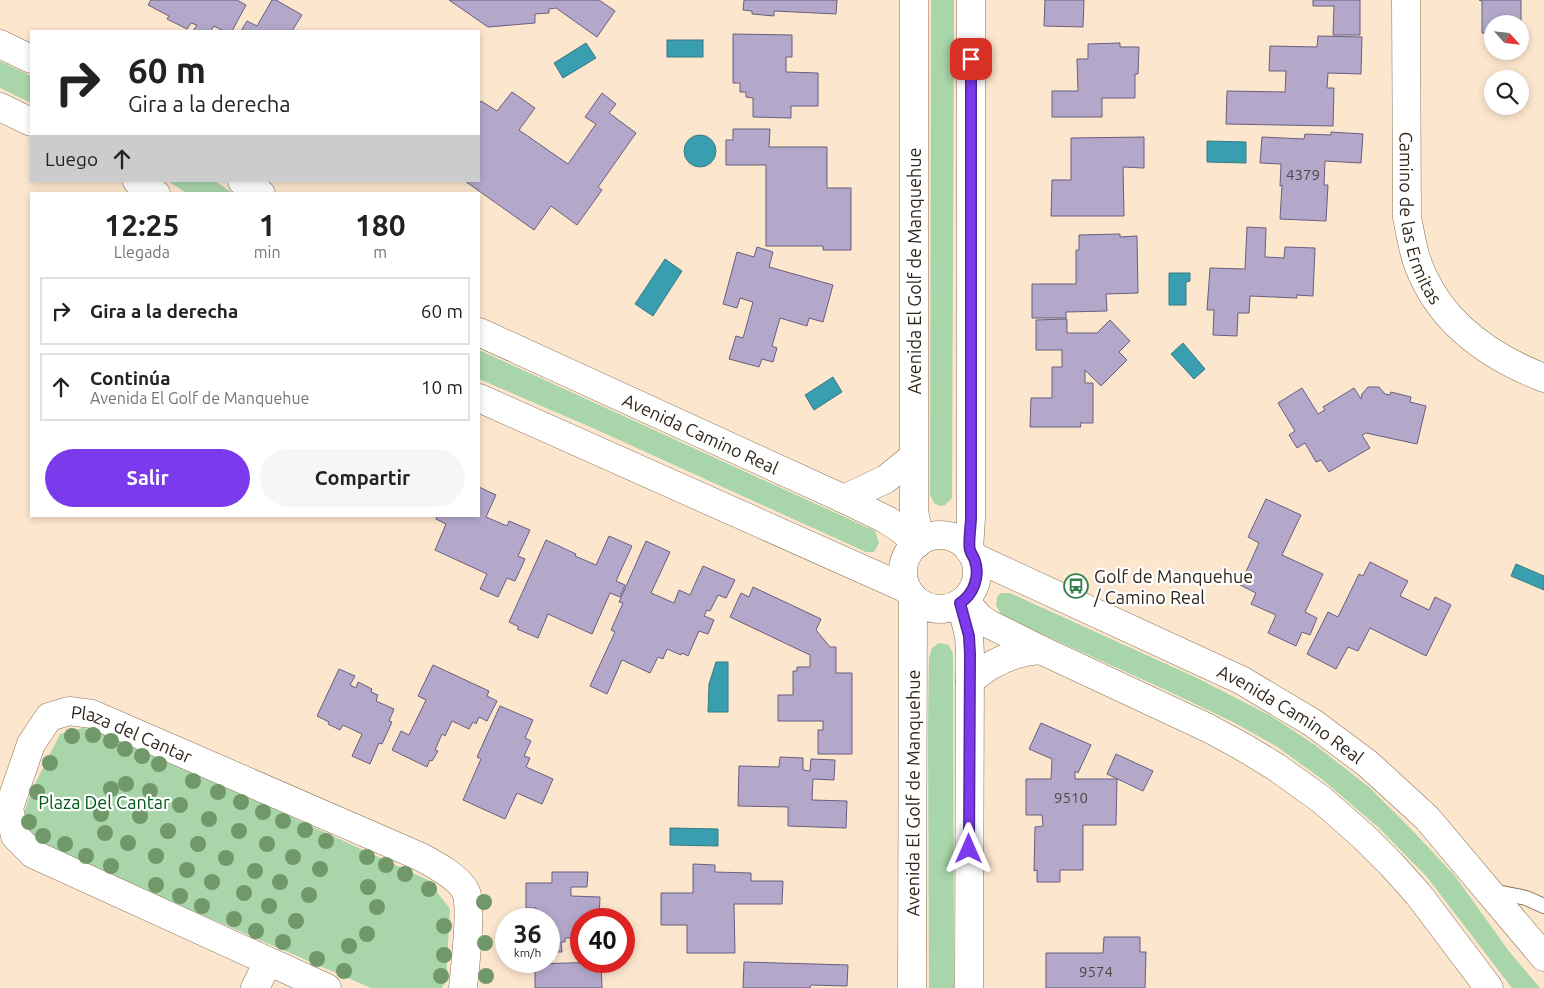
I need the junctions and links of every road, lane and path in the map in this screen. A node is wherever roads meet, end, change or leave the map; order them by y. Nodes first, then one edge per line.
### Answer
1 (914, 0) edge
2 (971, 0) edge
3 (1406, 0) edge
4 (0, 44) edge
5 (30, 59) edge
6 (0, 107) edge
7 (30, 122) edge
8 (138, 182) edge
9 (243, 182) edge
10 (153, 192) edge
11 (258, 192) edge
12 (480, 332) edge
13 (1544, 378) edge
14 (480, 398) edge
15 (913, 457) junction
16 (844, 499) junction
17 (919, 542) junction
18 (972, 553) junction
19 (910, 593) junction
20 (962, 602) junction
21 (1041, 650) junction
22 (970, 681) junction
23 (1489, 890) junction
24 (1544, 906) edge
25 (1544, 957) edge
26 (268, 962) junction
27 (255, 988) edge
28 (327, 988) edge
29 (463, 988) edge
30 (912, 988) edge
31 (969, 988) edge
32 (1489, 988) edge

1 - 15 street, Avenida El Golf de Manquehue
2 - 18 street
3 - 13 street, Camino de las Ermitas
4 - 5 street
6 - 7 street
8 - 10 street
9 - 11 street
12 - 16 street, Avenida Camino Real
14 - 19 street
15 - 16 street
15 - 17 street, Avenida El Golf de Manquehue
16 - 17 street, Avenida Camino Real
17 - 18 street
17 - 19 street
18 - 20 street
18 - 23 street, Avenida Camino Real
19 - 20 street
19 - 30 street, Avenida El Golf de Manquehue
20 - 21 street
20 - 22 street
21 - 22 street
21 - 32 street
22 - 31 street
23 - 24 lane
23 - 25 street, Avenida Camino Real
26 - 27 street
26 - 28 street, Plaza del Cantar
26 - 29 street, Plaza del Cantar

